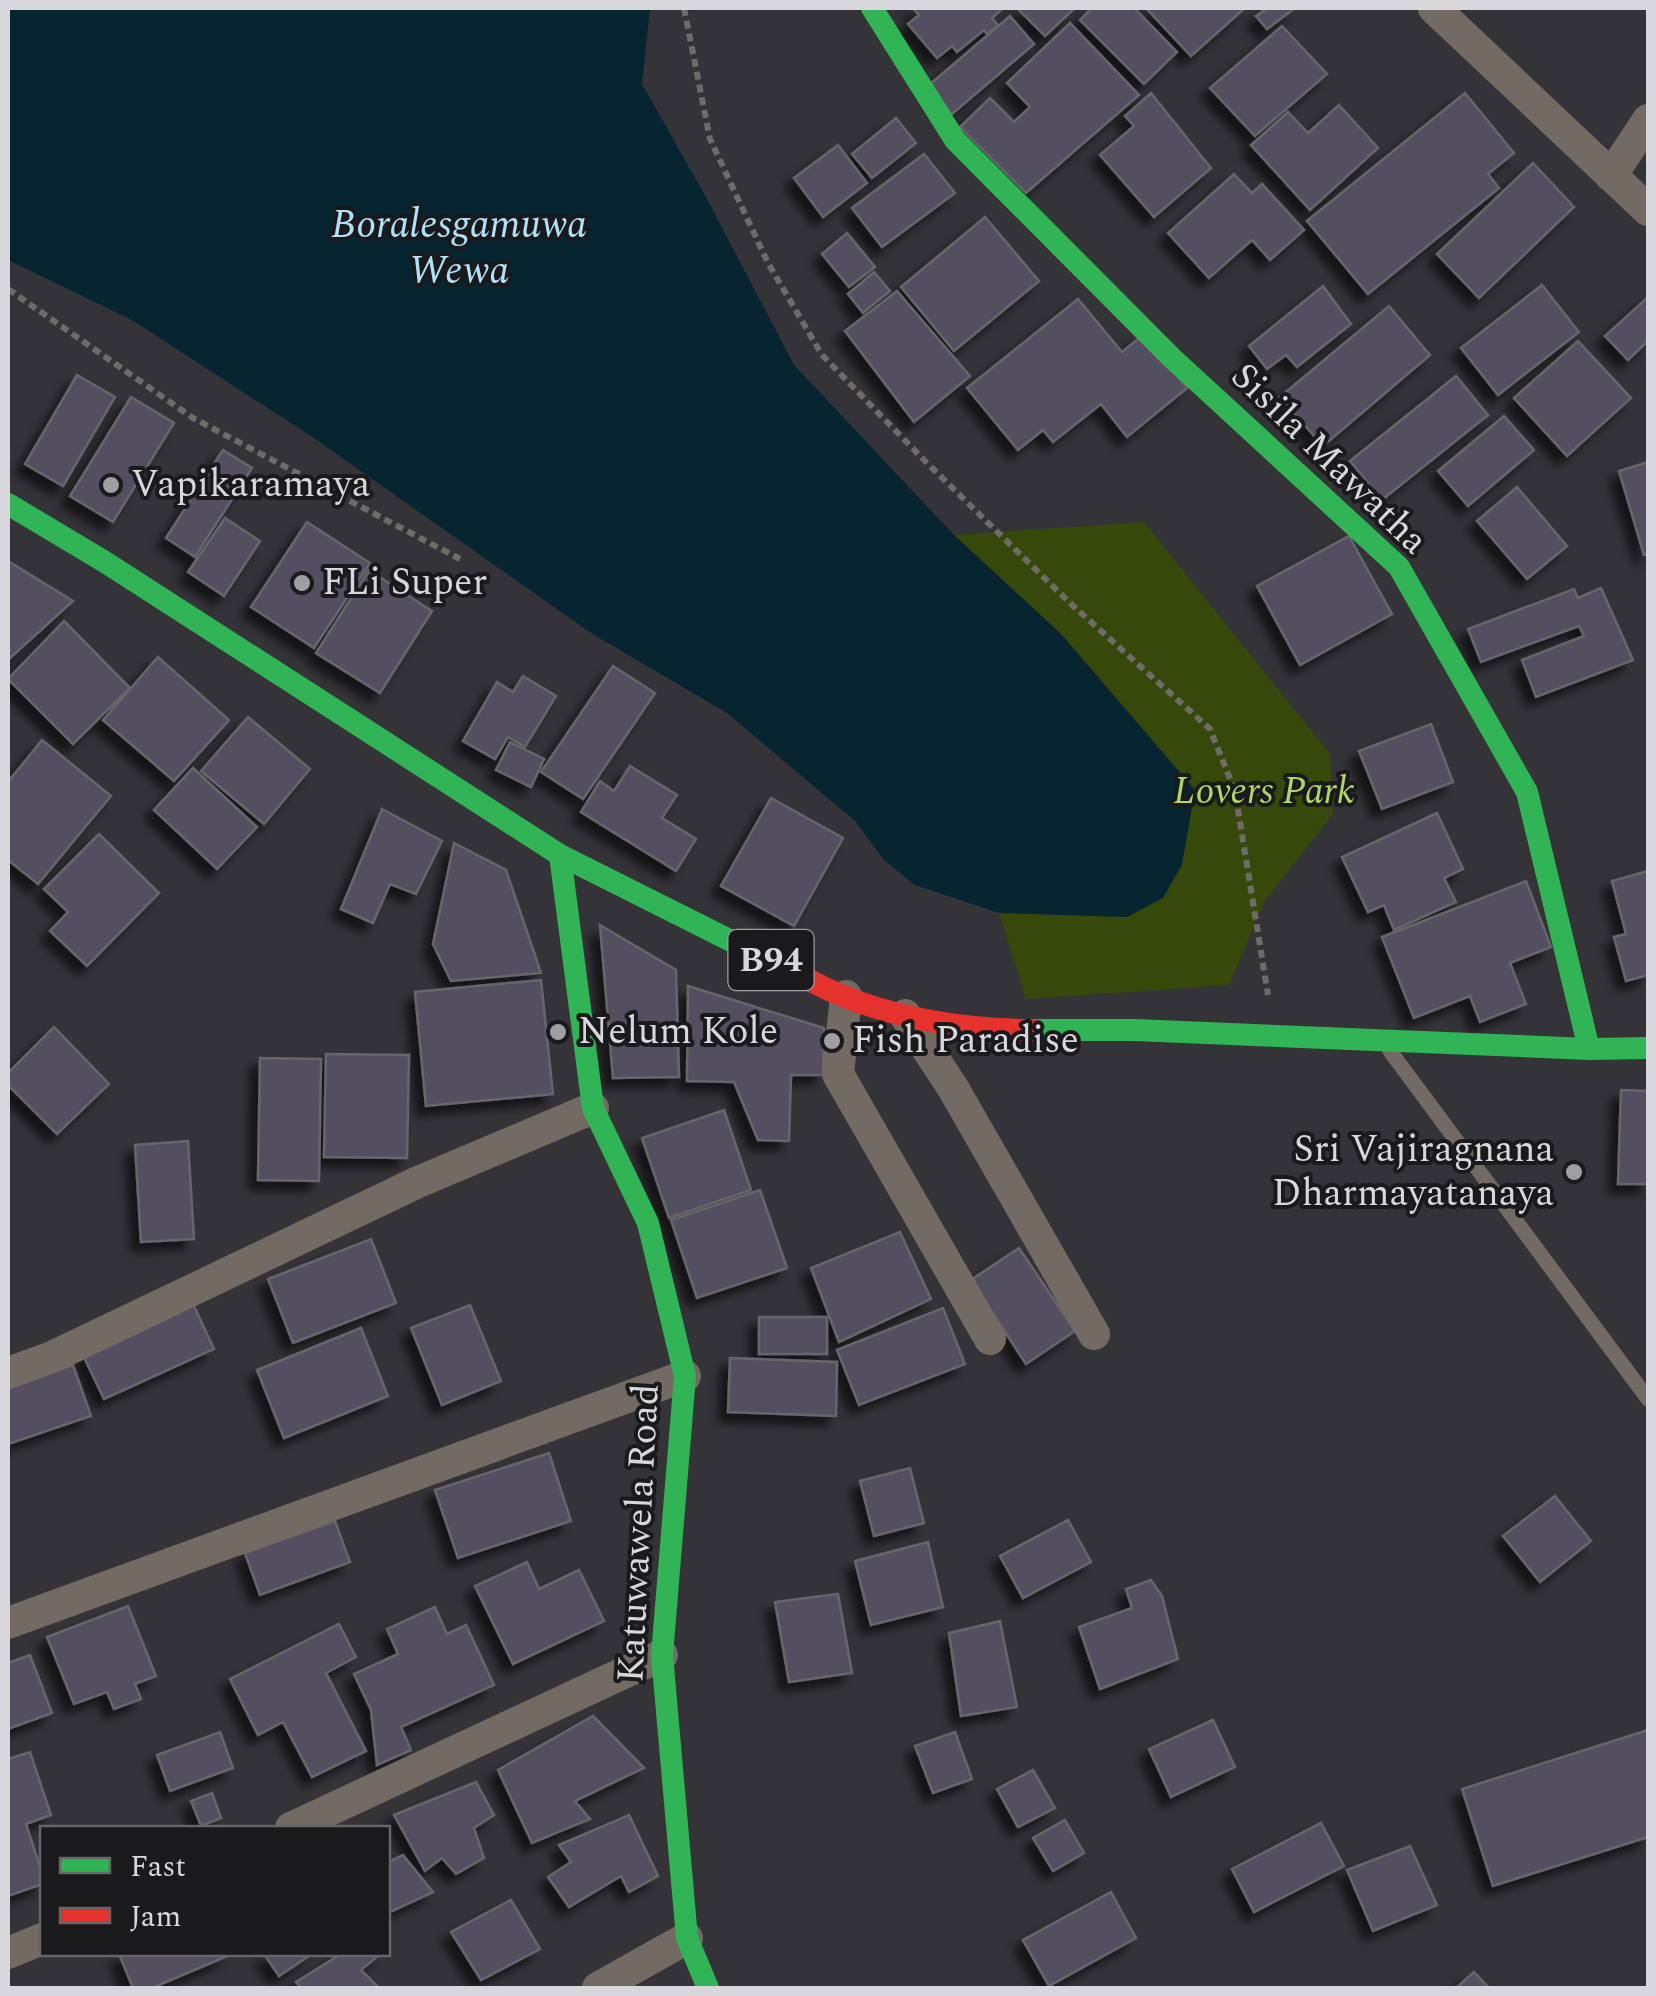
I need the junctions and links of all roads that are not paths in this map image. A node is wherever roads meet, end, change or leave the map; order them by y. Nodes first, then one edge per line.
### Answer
1 (872, 8) edge
2 (1434, 8) edge
3 (1648, 120) edge
4 (1611, 176) junction
5 (1648, 210) edge
6 (8, 504) edge
7 (560, 855) junction
8 (846, 996) junction
9 (905, 1014) junction
10 (1382, 1040) junction
11 (1648, 1048) edge
12 (1589, 1049) junction
13 (593, 1108) junction
14 (1094, 1334) dead end
15 (990, 1339) dead end
16 (8, 1372) edge
17 (685, 1376) junction
18 (1648, 1399) edge
19 (8, 1624) edge
20 (662, 1656) junction
21 (294, 1826) edge
22 (687, 1938) junction
23 (40, 1940) edge
24 (8, 1953) edge
25 (598, 1988) edge
26 (708, 1988) edge

1 - 12 street, Sisila Mawatha
2 - 4 street
3 - 4 street
4 - 5 street
6 - 7 street, B94
7 - 8 street, B94
7 - 13 street, Katuwawela Road
8 - 9 street, B94
8 - 15 street
9 - 10 street, B94
9 - 14 street
10 - 12 street, B94
10 - 18 lane
11 - 12 street, B94
13 - 16 street
13 - 17 street, Katuwawela Road
17 - 19 street
17 - 20 street, Katuwawela Road
20 - 21 street
20 - 22 street, Katuwawela Road
22 - 25 street
22 - 26 street, Katuwawela Road
23 - 24 street

